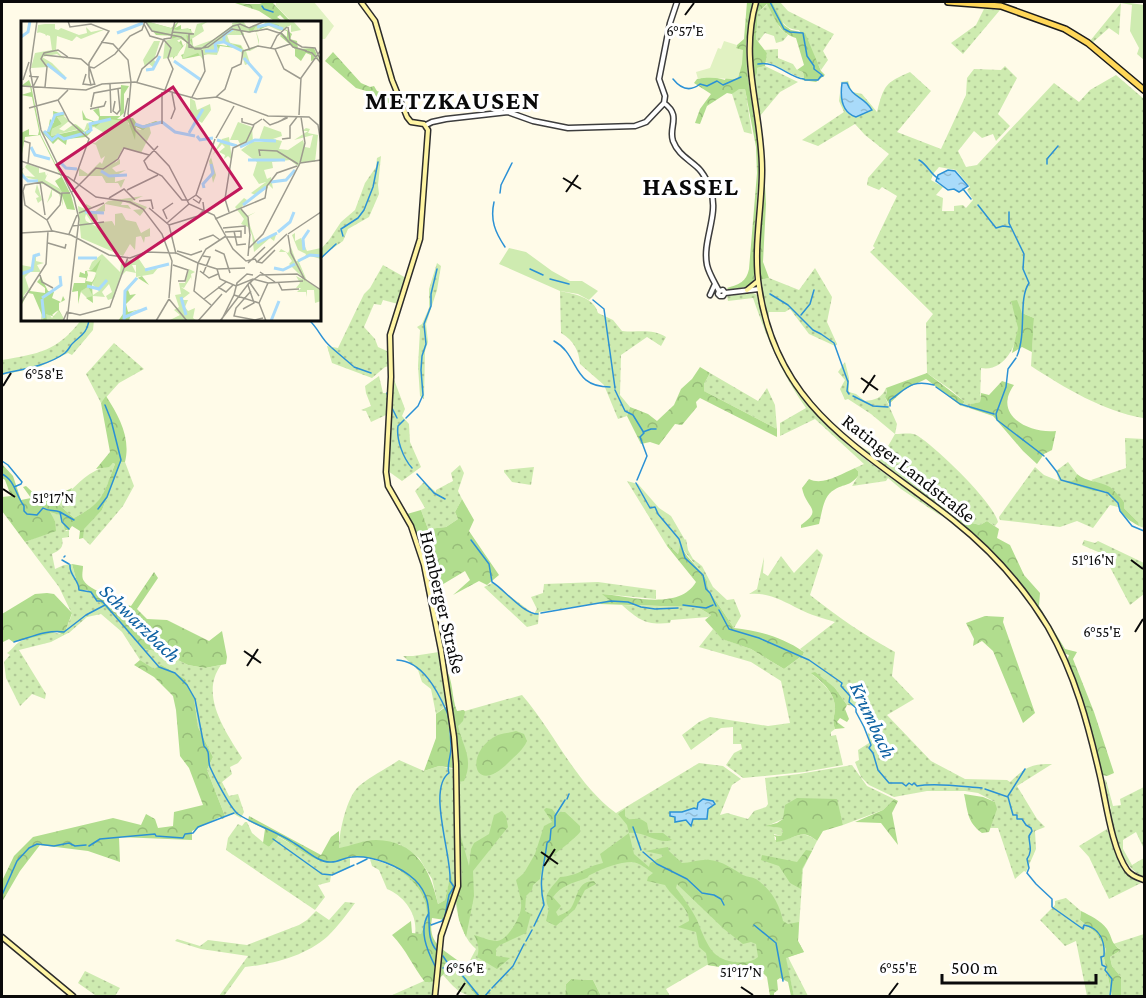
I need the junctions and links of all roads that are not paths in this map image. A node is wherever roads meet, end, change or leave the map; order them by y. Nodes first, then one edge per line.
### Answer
1 (361, 2) edge
2 (677, 2) edge
3 (756, 2) edge
4 (948, 2) edge
5 (1144, 90) edge
6 (664, 103) junction
7 (426, 125) junction
8 (758, 280) junction
9 (715, 283) junction
10 (759, 289) junction
11 (747, 290) junction
12 (710, 295) dead end
13 (1144, 880) edge
14 (2, 937) edge
15 (73, 996) edge
16 (435, 996) edge

1 - 7 main road
2 - 6 street
3 - 8 main road, Ratinger Landstraße
4 - 5 main road
6 - 7 street
6 - 9 street
7 - 16 main road, Homberger Straße
8 - 10 main road, Ratinger Landstraße
8 - 11 main road
9 - 11 street
9 - 12 street
10 - 11 street
10 - 13 main road, Ratinger Landstraße
14 - 15 main road

